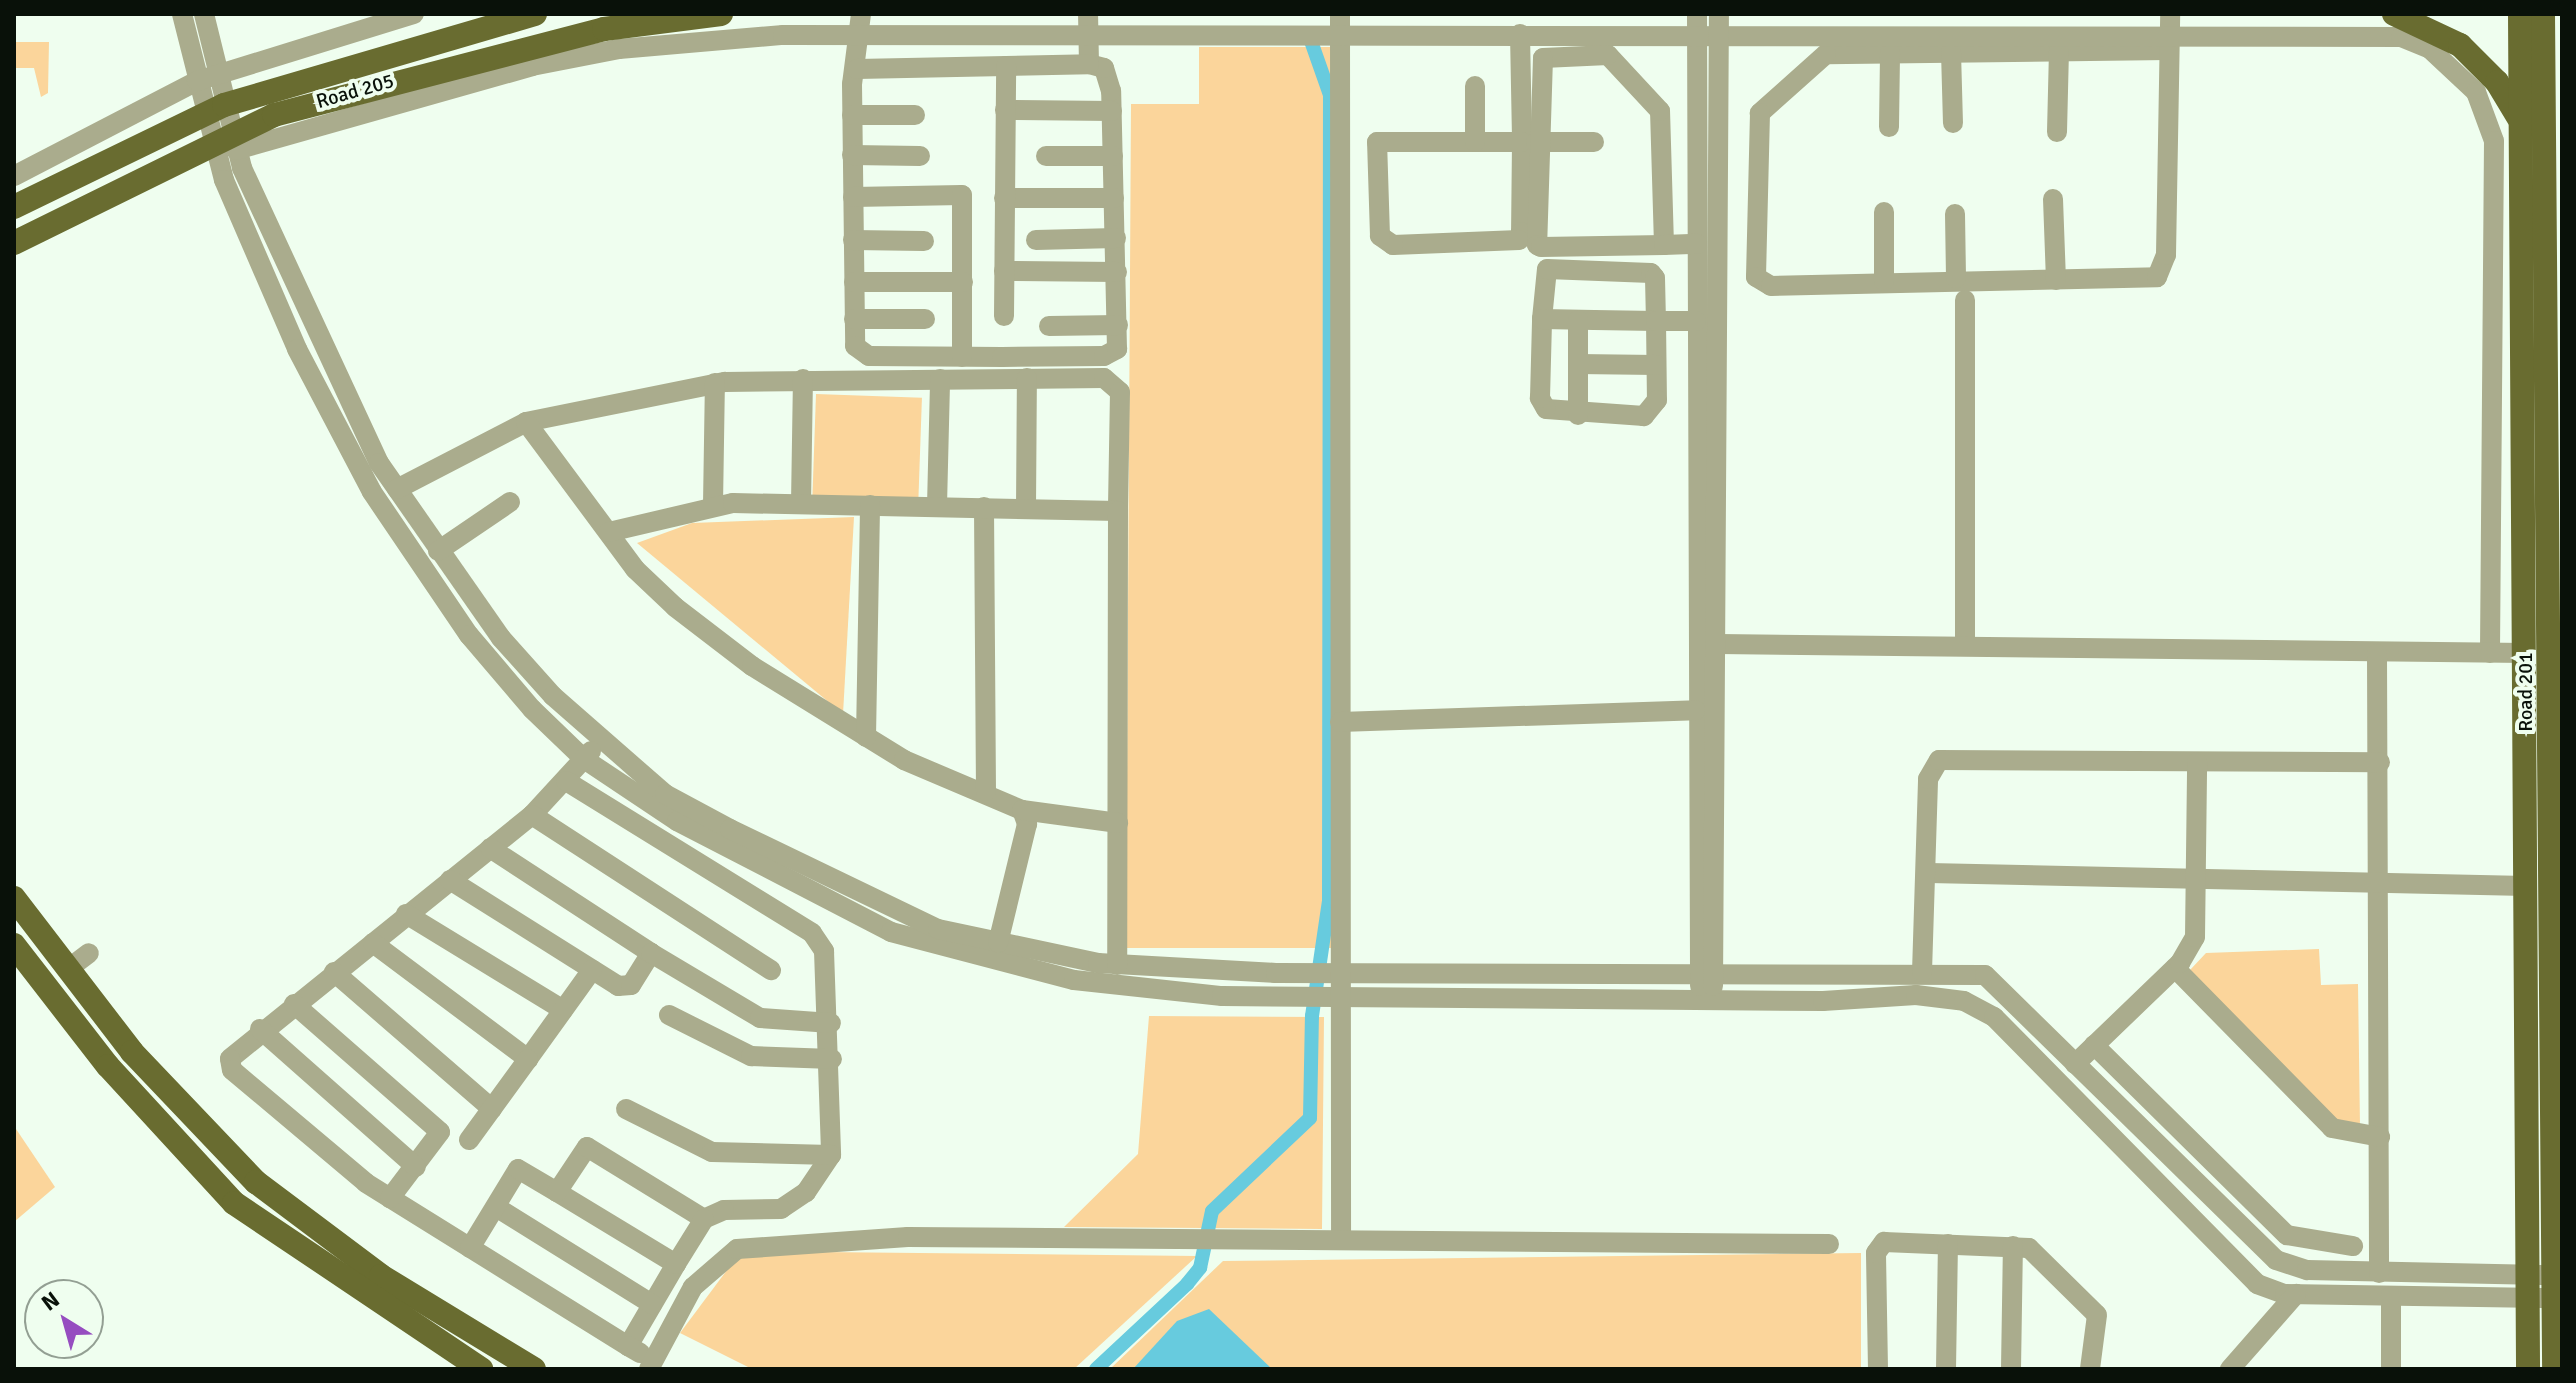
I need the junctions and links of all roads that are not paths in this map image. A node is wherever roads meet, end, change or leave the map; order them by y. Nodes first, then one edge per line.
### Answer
1 (182, 14) edge
2 (204, 14) edge
3 (414, 14) edge
4 (535, 14) edge
5 (721, 14) edge
6 (861, 14) edge
7 (1088, 14) edge
8 (2394, 14) edge
9 (2520, 14) edge
10 (2543, 14) edge
11 (1697, 22) edge
12 (1719, 23) edge
13 (1340, 24) edge
14 (2169, 32) edge
15 (1520, 34) junction
16 (1088, 36) junction
17 (860, 37) junction
18 (2059, 51) junction
19 (1951, 52) junction
20 (1890, 53) junction
21 (1089, 64) junction
22 (1006, 66) junction
23 (857, 69) junction
24 (218, 73) junction
25 (197, 81) junction
26 (1475, 86) dead end
27 (2562, 87) edge
28 (213, 109) junction
29 (1005, 110) junction
30 (1112, 111) junction
31 (852, 115) junction
32 (915, 115) dead end
33 (1953, 123) dead end
34 (2532, 124) junction
35 (1889, 127) dead end
36 (2057, 132) dead end
37 (226, 141) junction
38 (1340, 142) junction
39 (1377, 142) junction
40 (1475, 142) junction
41 (1529, 142) junction
42 (1594, 142) dead end
43 (852, 155) junction
44 (920, 156) dead end
45 (1046, 156) dead end
46 (1113, 156) junction
47 (14, 176) edge
48 (853, 197) junction
49 (1004, 198) junction
50 (1114, 198) junction
51 (2053, 199) dead end
52 (14, 207) edge
53 (1884, 212) dead end
54 (1955, 214) dead end
55 (1116, 238) junction
56 (853, 240) junction
57 (1036, 240) dead end
58 (924, 241) dead end
59 (14, 243) edge
60 (1697, 244) junction
61 (1664, 245) junction
62 (1004, 271) junction
63 (1117, 272) junction
64 (1719, 277) junction
65 (1756, 277) junction
66 (1956, 278) junction
67 (2056, 280) junction
68 (1884, 281) junction
69 (854, 282) junction
70 (963, 282) junction
71 (1965, 300) dead end
72 (1004, 316) dead end
73 (854, 319) junction
74 (925, 319) dead end
75 (1542, 319) junction
76 (1578, 320) junction
77 (1656, 321) junction
78 (1696, 321) junction
79 (1118, 325) junction
80 (1049, 326) dead end
81 (962, 357) junction
82 (1578, 364) junction
83 (1656, 365) junction
84 (1027, 378) junction
85 (803, 379) junction
86 (940, 379) junction
87 (715, 383) junction
88 (1578, 415) junction
89 (526, 422) junction
90 (397, 489) junction
91 (510, 502) dead end
92 (801, 504) junction
93 (713, 505) junction
94 (870, 505) junction
95 (937, 506) junction
96 (984, 507) junction
97 (1026, 508) junction
98 (1118, 511) junction
99 (609, 532) junction
100 (438, 551) junction
101 (2555, 591) edge
102 (1719, 644) junction
103 (1965, 646) junction
104 (2490, 653) junction
105 (2525, 653) junction
106 (2377, 654) junction
107 (1696, 710) junction
108 (1340, 722) junction
109 (866, 737) junction
110 (599, 739) junction
111 (584, 759) junction
112 (2197, 762) junction
113 (2380, 762) junction
114 (566, 781) junction
115 (986, 791) junction
116 (1022, 810) junction
117 (532, 815) junction
118 (1118, 823) junction
119 (490, 848) junction
120 (1929, 873) junction
121 (450, 880) junction
122 (2201, 880) junction
123 (2382, 885) junction
124 (2526, 886) junction
125 (14, 898) edge
126 (406, 914) junction
127 (2556, 927) edge
128 (373, 943) junction
129 (998, 943) junction
130 (14, 945) edge
131 (89, 953) dead end
132 (651, 953) junction
133 (1117, 965) junction
134 (2175, 968) junction
135 (68, 969) junction
136 (592, 970) junction
137 (771, 970) dead end
138 (334, 972) junction
139 (1922, 972) junction
140 (1336, 974) junction
141 (1695, 976) junction
142 (1717, 976) junction
143 (1337, 997) junction
144 (1707, 1000) junction
145 (294, 1004) junction
146 (563, 1010) junction
147 (669, 1015) dead end
148 (831, 1023) junction
149 (260, 1029) junction
150 (2094, 1045) junction
151 (528, 1059) junction
152 (832, 1059) junction
153 (2075, 1064) junction
154 (492, 1109) junction
155 (626, 1109) dead end
156 (2380, 1137) junction
157 (469, 1140) dead end
158 (831, 1155) junction
159 (416, 1167) junction
160 (557, 1192) junction
161 (390, 1198) junction
162 (496, 1207) junction
163 (704, 1219) junction
164 (1341, 1238) junction
165 (1829, 1244) dead end
166 (1948, 1244) junction
167 (2013, 1246) junction
168 (2353, 1246) dead end
169 (470, 1248) junction
170 (676, 1264) junction
171 (2379, 1273) junction
172 (2529, 1287) junction
173 (2558, 1287) edge
174 (2296, 1294) junction
175 (2391, 1296) junction
176 (652, 1304) junction
177 (628, 1346) junction
178 (651, 1365) edge
179 (481, 1369) edge
180 (534, 1369) edge
181 (1878, 1369) edge
182 (1946, 1369) edge
183 (2011, 1369) edge
184 (2090, 1369) edge
185 (2230, 1369) edge
186 (2391, 1369) edge
187 (2528, 1369) edge
188 (2554, 1369) edge

1 - 25 street
2 - 24 street
3 - 24 street
4 - 28 main road, Road 205
5 - 37 main road, Road 205
6 - 17 street
7 - 16 street
8 - 34 main road
9 - 34 main road, Road 201
10 - 34 main road, Road 201
11 - 12 street
11 - 15 street
11 - 60 street
12 - 14 street
12 - 64 street
13 - 15 street
13 - 16 street
13 - 38 street
14 - 18 street
14 - 67 street
14 - 104 street
15 - 41 street
16 - 17 street
16 - 21 street
17 - 23 street
17 - 37 street
18 - 19 street
18 - 36 street
19 - 20 street
19 - 33 street
20 - 35 street
20 - 65 street
21 - 22 street
21 - 30 street
22 - 23 street
22 - 29 street
23 - 31 street
24 - 25 street
24 - 28 street
25 - 28 street
25 - 47 street
26 - 40 street
27 - 34 main road
28 - 37 street
28 - 52 main road, Road 205
29 - 30 street
29 - 49 street
30 - 46 street
31 - 32 street
31 - 43 street
34 - 101 main road, Road 201
34 - 105 main road, Road 201
37 - 59 main road, Road 205
37 - 90 street
37 - 111 street
38 - 39 street
38 - 108 street
39 - 40 street
39 - 41 street
40 - 41 street
41 - 42 street
41 - 61 street
41 - 61 street
43 - 44 street
43 - 48 street
45 - 46 street
46 - 50 street
48 - 56 street
48 - 70 street
49 - 50 street
49 - 62 street
50 - 55 street
51 - 67 street
53 - 68 street
54 - 66 street
55 - 57 street
55 - 63 street
56 - 58 street
56 - 69 street
60 - 61 street
60 - 78 street
62 - 63 street
62 - 72 street
63 - 79 street
64 - 65 street
64 - 102 street
65 - 68 street
66 - 67 street
66 - 68 street
69 - 70 street
69 - 73 street
70 - 81 street
71 - 103 street
73 - 74 street
73 - 81 street
75 - 76 street
75 - 77 street
75 - 88 street
76 - 77 street
76 - 82 street
77 - 78 street
77 - 83 street
78 - 107 street
79 - 80 street
79 - 81 street
82 - 83 street
82 - 88 street
83 - 88 street
84 - 86 street
84 - 97 street
84 - 98 street
85 - 86 street
85 - 87 street
85 - 92 street
86 - 95 street
87 - 89 street
87 - 93 street
89 - 90 street
89 - 99 street
90 - 100 street
91 - 100 street
92 - 93 street
92 - 94 street
93 - 99 street
94 - 95 street
94 - 109 street
95 - 96 street
96 - 97 street
96 - 115 street
97 - 98 street
98 - 118 street
99 - 109 street
100 - 110 street
101 - 127 main road, Road 201
102 - 103 street
102 - 142 street
103 - 106 street
104 - 105 street
104 - 106 street
105 - 124 main road, Road 201
106 - 113 street
107 - 108 street
107 - 141 street
108 - 140 street
109 - 115 street
110 - 111 street
110 - 129 street
111 - 114 street
111 - 143 street
112 - 113 street
112 - 120 street
112 - 122 street
113 - 123 street
114 - 117 street
114 - 148 street
115 - 116 street
116 - 118 street
116 - 129 street
117 - 119 street
117 - 137 street
118 - 133 street
119 - 121 street
119 - 132 street
120 - 122 street
120 - 139 street
121 - 126 street
121 - 136 street
122 - 123 street
122 - 134 street
123 - 124 street
123 - 156 street
124 - 172 main road, Road 201
125 - 135 main road
126 - 128 street
126 - 146 street
127 - 173 main road, Road 201
128 - 138 street
128 - 151 street
129 - 133 street
130 - 179 main road
131 - 135 street
132 - 136 street
132 - 148 street
133 - 140 street
134 - 150 street
134 - 156 street
135 - 180 main road
136 - 146 street
138 - 145 street
138 - 154 street
139 - 142 street
139 - 153 street
140 - 141 street
140 - 143 street
141 - 142 street
141 - 144 street
142 - 144 street
143 - 144 street
143 - 164 street
144 - 174 street
145 - 149 street
145 - 159 street
146 - 151 street
147 - 152 street
148 - 152 street
149 - 159 street
149 - 161 street
150 - 153 street
150 - 168 street
151 - 154 street
152 - 158 street
153 - 171 street
154 - 157 street
155 - 158 street
156 - 171 street
158 - 163 street
159 - 161 street
160 - 162 street
160 - 163 street
160 - 170 street
161 - 169 street
162 - 169 street
162 - 176 street
163 - 170 street
164 - 165 street
164 - 178 street
166 - 167 street
166 - 181 street
166 - 182 street
167 - 183 street
167 - 184 street
169 - 177 street
170 - 176 street
171 - 172 street
172 - 173 street
172 - 175 street
172 - 187 main road, Road 201
173 - 188 main road, Road 201
174 - 175 street
174 - 185 street
175 - 186 street
176 - 177 street
177 - 178 street

